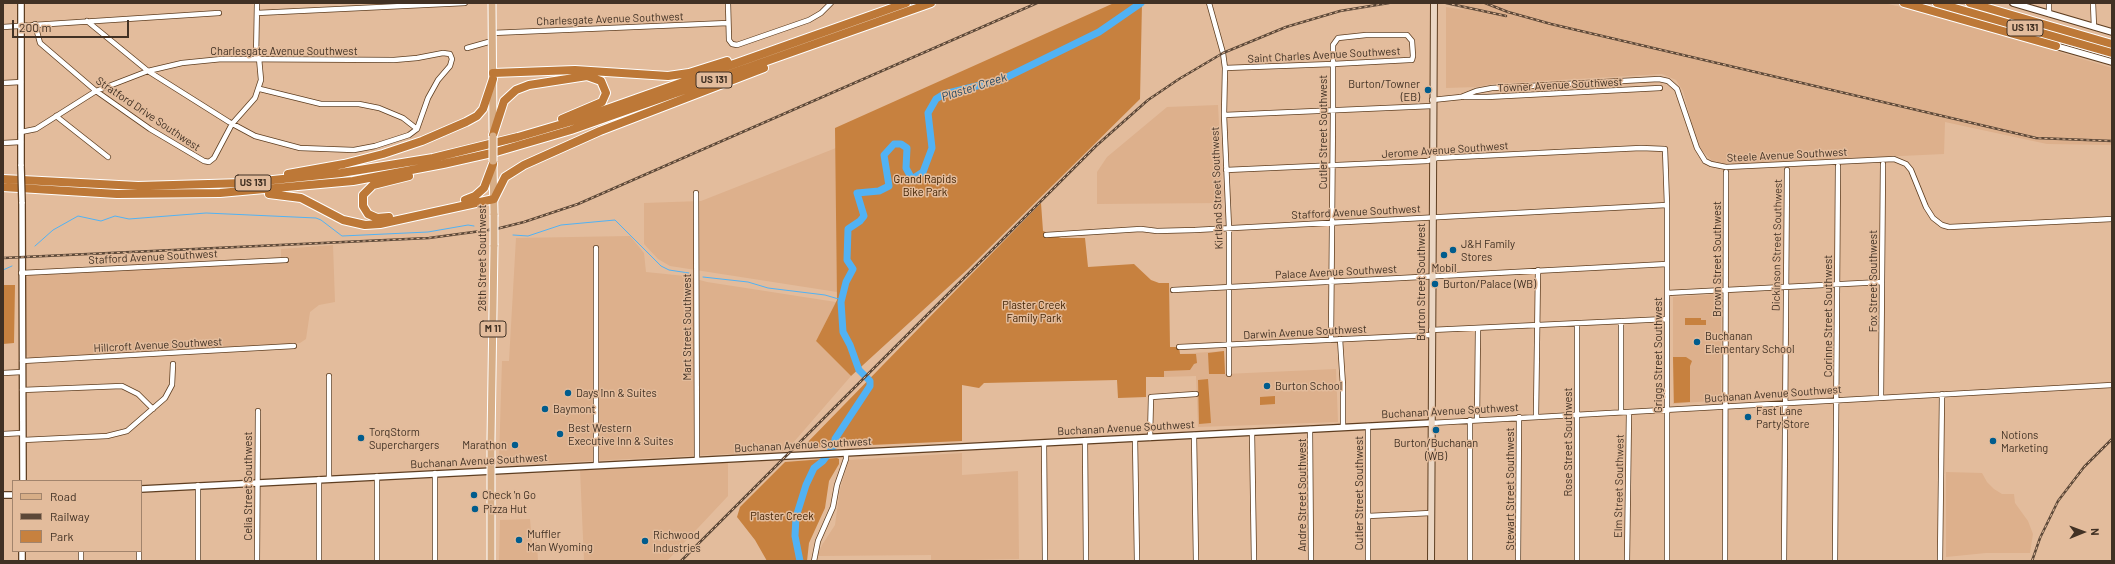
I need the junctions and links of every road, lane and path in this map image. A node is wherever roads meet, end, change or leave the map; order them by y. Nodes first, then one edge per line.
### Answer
1 (21, 3) edge
2 (257, 3) edge
3 (465, 3) edge
4 (492, 3) edge
5 (728, 3) edge
6 (831, 3) edge
7 (906, 3) edge
8 (931, 3) edge
9 (1209, 3) edge
10 (1904, 3) edge
11 (1937, 3) edge
12 (1970, 3) edge
13 (2014, 3) edge
14 (2049, 3) edge
15 (2093, 3) edge
16 (1434, 5) edge
17 (219, 13) dead end
18 (257, 13) junction
19 (2049, 14) junction
20 (87, 20) junction
21 (35, 24) junction
22 (728, 24) junction
23 (21, 25) junction
24 (3, 27) edge
25 (2094, 27) junction
26 (825, 32) junction
27 (2112, 32) edge
28 (492, 33) junction
29 (841, 35) junction
30 (492, 41) junction
31 (2112, 44) edge
32 (2056, 46) joint
33 (466, 48) dead end
34 (1413, 48) joint
35 (2112, 54) edge
36 (258, 58) junction
37 (2112, 62) edge
38 (1332, 64) junction
39 (1225, 68) junction
40 (148, 71) junction
41 (493, 76) junction
42 (21, 82) junction
43 (3, 83) edge
44 (1660, 88) dead end
45 (260, 89) junction
46 (96, 91) junction
47 (1461, 97) junction
48 (1432, 103) junction
49 (1333, 111) junction
50 (1224, 115) junction
51 (56, 116) junction
52 (232, 124) junction
53 (417, 129) junction
54 (21, 132) junction
55 (493, 136) junction
56 (518, 137) junction
57 (21, 142) junction
58 (3, 143) edge
59 (1664, 149) joint
60 (108, 156) dead end
61 (1431, 160) junction
62 (493, 163) junction
63 (443, 164) junction
64 (1883, 164) dead end
65 (1332, 165) junction
66 (1838, 166) dead end
67 (1226, 170) junction
68 (1787, 170) dead end
69 (1726, 172) dead end
70 (3, 179) edge
71 (210, 185) junction
72 (3, 187) edge
73 (235, 192) junction
74 (696, 193) dead end
75 (494, 199) junction
76 (1667, 205) junction
77 (1431, 218) junction
78 (2112, 219) edge
79 (1332, 222) junction
80 (1228, 228) junction
81 (1046, 235) dead end
82 (596, 248) dead end
83 (286, 260) dead end
84 (1667, 264) junction
85 (1538, 270) junction
86 (22, 272) junction
87 (1431, 276) junction
88 (1331, 281) junction
89 (1882, 282) junction
90 (1837, 283) junction
91 (1785, 286) junction
92 (1229, 287) junction
93 (1173, 290) dead end
94 (1725, 290) junction
95 (1667, 293) junction
96 (1667, 319) junction
97 (1621, 321) junction
98 (1577, 324) junction
99 (1538, 325) junction
100 (1478, 329) junction
101 (1431, 333) junction
102 (1340, 339) junction
103 (1331, 340) junction
104 (1228, 345) junction
105 (294, 346) dead end
106 (1179, 347) dead end
107 (22, 361) junction
108 (173, 364) dead end
109 (22, 372) junction
110 (3, 373) edge
111 (1229, 374) dead end
112 (329, 376) dead end
113 (2112, 385) edge
114 (22, 390) junction
115 (1196, 394) dead end
116 (1942, 394) junction
117 (1881, 397) junction
118 (1836, 400) junction
119 (1784, 403) junction
120 (1726, 407) junction
121 (153, 410) junction
122 (1666, 410) junction
123 (258, 411) dead end
124 (1621, 412) junction
125 (1629, 412) junction
126 (1577, 414) junction
127 (1536, 416) junction
128 (1519, 418) junction
129 (1470, 420) junction
130 (1478, 420) junction
131 (1431, 423) junction
132 (1368, 426) junction
133 (1343, 427) junction
134 (1310, 429) junction
135 (1252, 432) junction
136 (22, 433) junction
137 (3, 434) edge
138 (1194, 435) junction
139 (1135, 438) junction
140 (1150, 438) junction
141 (23, 440) junction
142 (1085, 440) junction
143 (1044, 443) junction
144 (846, 452) junction
145 (697, 460) junction
146 (596, 465) junction
147 (492, 470) junction
148 (435, 473) junction
149 (377, 476) junction
150 (319, 479) junction
151 (329, 479) junction
152 (23, 480) edge
153 (257, 483) junction
154 (198, 485) junction
155 (142, 488) edge
156 (1431, 513) junction
157 (1368, 516) junction
158 (198, 561) edge
159 (257, 561) edge
160 (319, 561) edge
161 (377, 561) edge
162 (435, 561) edge
163 (491, 561) edge
164 (814, 561) edge
165 (1045, 561) edge
166 (1086, 561) edge
167 (1137, 561) edge
168 (1196, 561) edge
169 (1254, 561) edge
170 (1311, 561) edge
171 (1368, 561) edge
172 (1431, 561) edge
173 (1470, 561) edge
174 (1518, 561) edge
175 (1577, 561) edge
176 (1627, 561) edge
177 (1667, 561) edge
178 (1725, 561) edge
179 (1784, 561) edge
180 (1835, 561) edge
181 (1940, 561) edge

1 - 23 street
2 - 18 street
3 - 18 street
4 - 28 main road, 28th Street Southwest / M 11
5 - 22 street
6 - 22 street
7 - 26 highway, US 131
8 - 29 highway, US 131
9 - 39 street, Kirtland Street Southwest
10 - 32 highway
11 - 35 highway, US 131
12 - 31 highway, US 131
13 - 19 street
14 - 19 street
15 - 25 street
16 - 48 main road, Burton Street Southwest
17 - 20 street
18 - 36 street
19 - 25 street
20 - 21 street
20 - 40 street
21 - 23 street
21 - 46 street, Stratford Drive Southwest
22 - 28 street, Charlesgate Avenue Southwest
23 - 24 street
23 - 42 street
25 - 27 street
26 - 41 highway
26 - 56 highway, US 131
28 - 30 main road, 28th Street Southwest / M 11
29 - 63 highway, US 131
29 - 75 highway
30 - 33 street
30 - 41 main road, 28th Street Southwest / M 11
32 - 37 street
34 - 38 street, Saint Charles Avenue Southwest
34 - 38 street, Cutler Street Southwest
36 - 40 street, Charlesgate Avenue Southwest
36 - 45 street
36 - 53 street, Charlesgate Avenue Southwest
38 - 39 street, Saint Charles Avenue Southwest
38 - 49 street, Cutler Street Southwest
39 - 50 street, Kirtland Street Southwest
40 - 46 street, Charlesgate Avenue Southwest
40 - 52 street
41 - 55 main road, 28th Street Southwest / M 11
41 - 71 highway
42 - 43 street
42 - 54 street
44 - 47 street, Towner Avenue Southwest
45 - 52 street
45 - 53 street
46 - 51 street, Charlesgate Avenue Southwest
46 - 52 street, Stratford Drive Southwest
47 - 48 street, Steele Avenue Southwest
47 - 78 street, Steele Avenue Southwest
48 - 49 street
48 - 61 main road, Burton Street Southwest
49 - 50 street
49 - 65 street, Cutler Street Southwest
50 - 67 street, Kirtland Street Southwest
51 - 54 street, Charlesgate Avenue Southwest
51 - 60 street
52 - 53 street
54 - 57 street
55 - 56 highway
55 - 62 main road, 28th Street Southwest / M 11, bridge
56 - 71 highway, US 131
57 - 58 street
57 - 86 street, bridge
59 - 61 street, Jerome Avenue Southwest
59 - 76 street, Griggs Street Southwest
61 - 65 street, Jerome Avenue Southwest
61 - 77 main road, Burton Street Southwest
62 - 63 highway
62 - 75 main road, 28th Street Southwest / M 11
63 - 73 highway, US 131
64 - 89 street, Fox Street Southwest
65 - 67 street, Jerome Avenue Southwest
65 - 79 street, Cutler Street Southwest
66 - 90 street, Corinne Street Southwest
67 - 80 street, Kirtland Street Southwest
68 - 91 street, Dickinson Street Southwest
69 - 94 street, Brown Street Southwest
70 - 71 highway, US 131
72 - 73 highway, US 131
73 - 75 highway
74 - 145 street, Mart Street Southwest
75 - 147 main road, 28th Street Southwest / M 11, bridge
76 - 77 street, Stafford Avenue Southwest
76 - 84 street, Griggs Street Southwest
77 - 79 street, Stafford Avenue Southwest
77 - 87 main road, Burton Street Southwest
79 - 80 street, Stafford Avenue Southwest
79 - 88 street, Cutler Street Southwest
80 - 81 street, Stafford Avenue Southwest
80 - 92 street, Kirtland Street Southwest
82 - 146 street
83 - 86 street, Stafford Avenue Southwest
84 - 85 street, Palace Avenue Southwest
84 - 95 street, Griggs Street Southwest
85 - 87 street, Palace Avenue Southwest
85 - 99 street
86 - 107 street
87 - 88 street, Palace Avenue Southwest
87 - 101 main road, Burton Street Southwest
88 - 92 street, Palace Avenue Southwest
88 - 103 street, Cutler Street Southwest
89 - 90 street
89 - 117 street, Fox Street Southwest
90 - 91 street
90 - 118 street, Corinne Street Southwest
91 - 94 street
91 - 119 street, Dickinson Street Southwest
92 - 93 street, Palace Avenue Southwest
92 - 104 street, Kirtland Street Southwest
94 - 95 street
94 - 120 street, Brown Street Southwest
95 - 96 street, Griggs Street Southwest
96 - 97 street, Darwin Avenue Southwest
96 - 122 street, Griggs Street Southwest
97 - 98 street, Darwin Avenue Southwest
97 - 124 street
98 - 99 street, Darwin Avenue Southwest
98 - 126 street, Rose Street Southwest
99 - 100 street, Darwin Avenue Southwest
99 - 127 street
100 - 101 street, Darwin Avenue Southwest
100 - 130 street
101 - 102 street, Darwin Avenue Southwest
101 - 131 main road, Burton Street Southwest
102 - 103 street, Darwin Avenue Southwest
102 - 133 street, Cutler Street Southwest
103 - 104 street, Darwin Avenue Southwest
104 - 106 street, Darwin Avenue Southwest
104 - 111 street, Kirtland Street Southwest
105 - 107 street, Hillcroft Avenue Southwest
107 - 109 street
108 - 121 street
109 - 110 street
109 - 114 street
112 - 151 street
113 - 116 street, Buchanan Avenue Southwest
114 - 121 street
114 - 136 street
115 - 140 street
116 - 117 street, Buchanan Avenue Southwest
116 - 181 street
117 - 118 street, Buchanan Avenue Southwest
118 - 119 street, Buchanan Avenue Southwest
118 - 180 street, Corinne Street Southwest
119 - 120 street, Buchanan Avenue Southwest
119 - 179 street, Dickinson Street Southwest
120 - 122 street, Buchanan Avenue Southwest
120 - 178 street, Brown Street Southwest
121 - 141 street
122 - 125 street, Buchanan Avenue Southwest
122 - 177 street, Griggs Street Southwest
123 - 153 street, Celia Street Southwest
124 - 125 street, Buchanan Avenue Southwest
124 - 126 street, Buchanan Avenue Southwest
125 - 176 street, Elm Street Southwest
126 - 127 street, Buchanan Avenue Southwest
126 - 175 street, Rose Street Southwest
127 - 128 street, Buchanan Avenue Southwest
128 - 130 street, Buchanan Avenue Southwest
128 - 174 street, Stewart Street Southwest
129 - 130 street, Buchanan Avenue Southwest
129 - 131 street, Buchanan Avenue Southwest
129 - 173 street
131 - 132 street, Buchanan Avenue Southwest
131 - 156 main road, Burton Street Southwest
132 - 133 street, Buchanan Avenue Southwest
132 - 157 street, Cutler Street Southwest
133 - 134 street, Buchanan Avenue Southwest
134 - 135 street, Buchanan Avenue Southwest
134 - 170 street, Andre Street Southwest
135 - 138 street, Buchanan Avenue Southwest
135 - 169 street
136 - 137 street
136 - 141 street
138 - 140 street, Buchanan Avenue Southwest
138 - 168 street
139 - 140 street, Buchanan Avenue Southwest
139 - 142 street, Buchanan Avenue Southwest
139 - 167 street
141 - 152 street
142 - 143 street, Buchanan Avenue Southwest
142 - 166 street
143 - 144 street, Buchanan Avenue Southwest
143 - 165 street
144 - 145 street, Buchanan Avenue Southwest
144 - 164 street
145 - 146 street, Buchanan Avenue Southwest
146 - 147 street, Buchanan Avenue Southwest
147 - 148 street, Buchanan Avenue Southwest
147 - 163 main road, 28th Street Southwest / M 11
148 - 149 street, Buchanan Avenue Southwest
148 - 162 street
149 - 151 street, Buchanan Avenue Southwest
149 - 161 street
150 - 151 street, Buchanan Avenue Southwest
150 - 153 street, Buchanan Avenue Southwest
150 - 160 street
153 - 154 street, Buchanan Avenue Southwest
153 - 159 street, Celia Street Southwest
154 - 155 street, Buchanan Avenue Southwest
154 - 158 street
156 - 157 street
156 - 172 main road, Burton Street Southwest
157 - 171 street, Cutler Street Southwest

